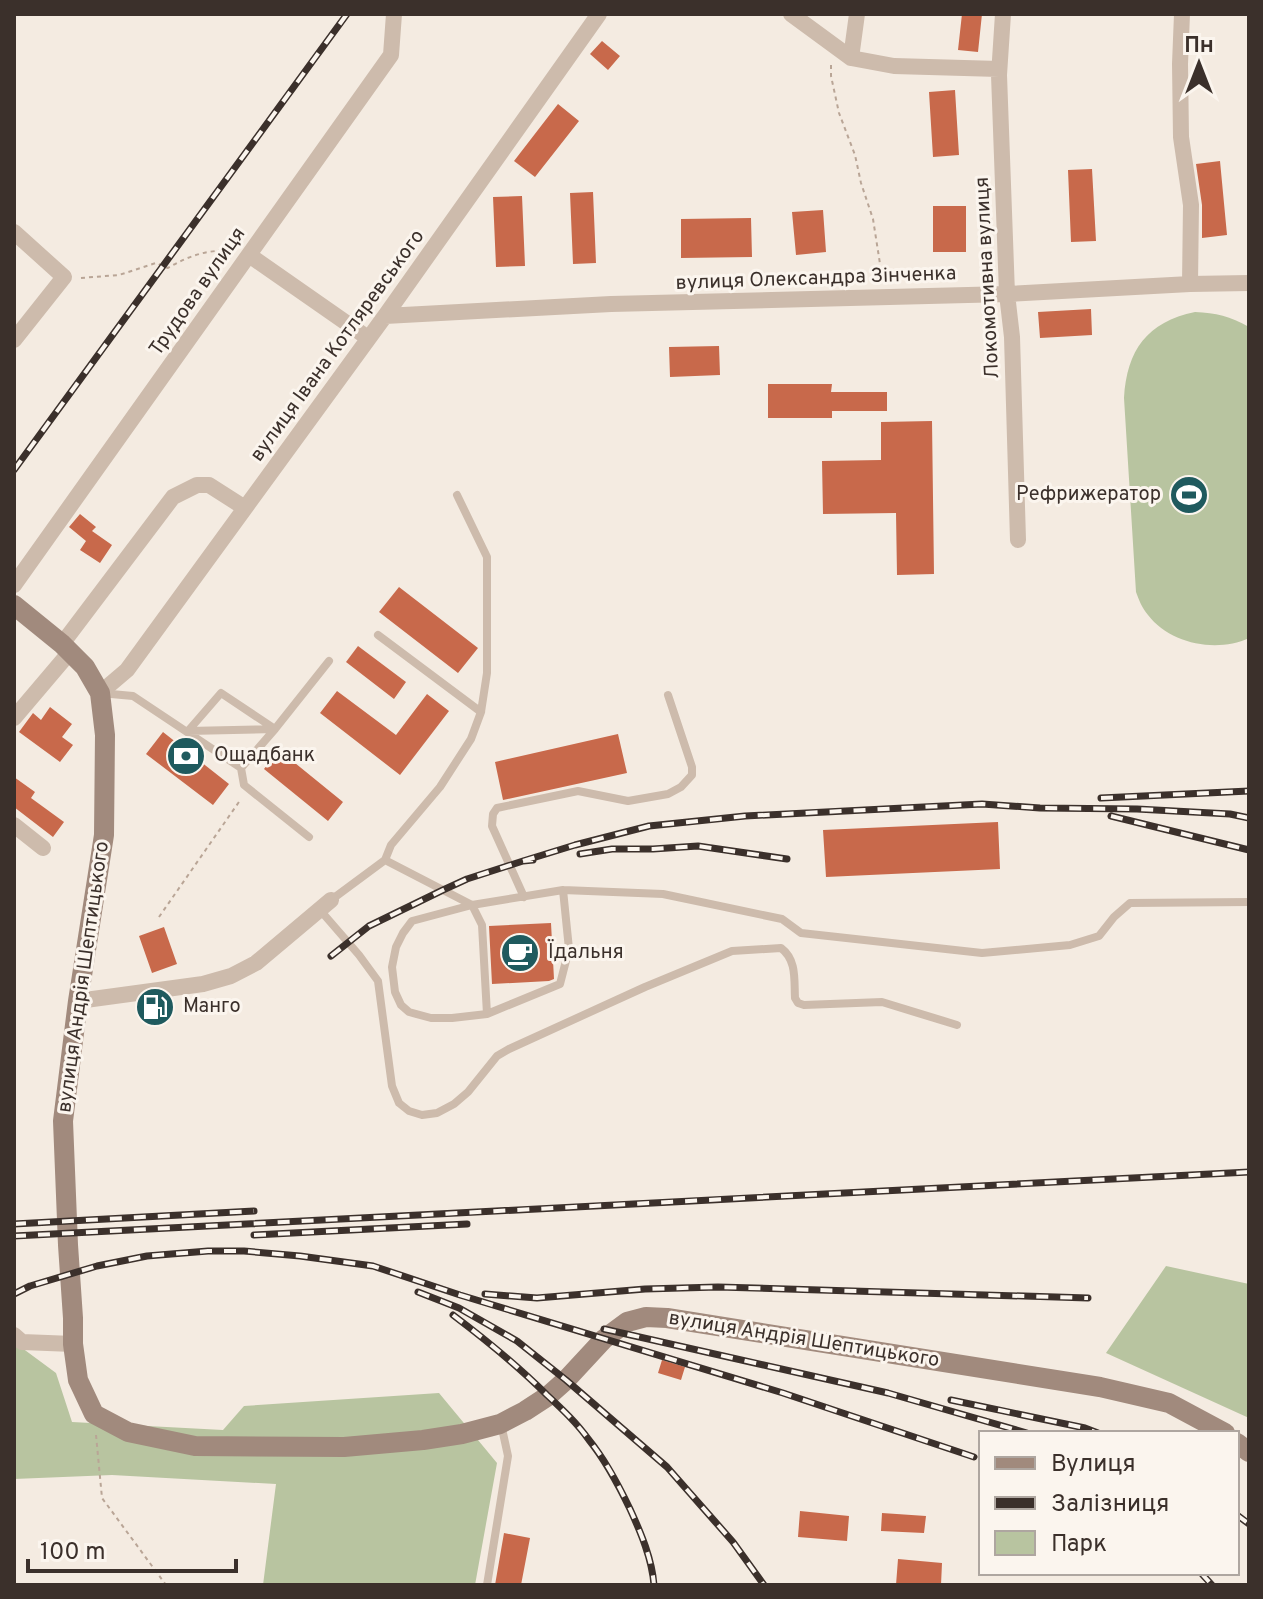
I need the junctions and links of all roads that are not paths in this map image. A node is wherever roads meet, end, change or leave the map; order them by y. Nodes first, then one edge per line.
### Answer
1 (394, 14) edge
2 (599, 14) edge
3 (791, 14) edge
4 (857, 14) edge
5 (1003, 14) edge
6 (1182, 14) edge
7 (851, 58) junction
8 (999, 69) junction
9 (14, 232) edge
10 (249, 255) junction
11 (1249, 283) edge
12 (1190, 284) junction
13 (1007, 294) junction
14 (385, 316) junction
15 (368, 338) junction
16 (14, 340) edge
17 (457, 495) dead end
18 (245, 508) junction
19 (1018, 540) dead end
20 (14, 585) edge
21 (14, 605) edge
22 (24, 620) edge
23 (378, 635) dead end
24 (66, 648) junction
25 (329, 661) dead end
26 (100, 693) junction
27 (668, 695) dead end
28 (481, 712) junction
29 (14, 718) edge
30 (275, 729) junction
31 (188, 731) junction
32 (241, 768) junction
33 (14, 825) edge
34 (309, 837) dead end
35 (43, 848) dead end
36 (385, 860) junction
37 (563, 890) junction
38 (524, 897) junction
39 (1249, 902) edge
40 (326, 905) junction
41 (472, 905) junction
42 (78, 1001) junction
43 (487, 1014) junction
44 (957, 1025) dead end
45 (14, 1335) edge
46 (73, 1344) junction
47 (500, 1424) junction
48 (1221, 1431) edge
49 (487, 1585) edge

1 - 10 street, Трудова вулиця
2 - 14 street, вулиця Івана Котляревського
3 - 7 street
4 - 7 street
5 - 8 street, Локомотивна вулиця
6 - 12 street
7 - 8 street
8 - 13 street, Локомотивна вулиця
9 - 16 street
10 - 15 street
10 - 20 street, Трудова вулиця
11 - 12 street, вулиця Олександра Зінченка
12 - 13 street, вулиця Олександра Зінченка
13 - 14 street, вулиця Олександра Зінченка
13 - 19 street, Локомотивна вулиця
14 - 15 street, вулиця Івана Котляревського
15 - 18 street, вулиця Івана Котляревського
17 - 28 lane
18 - 24 street
18 - 26 street, вулиця Івана Котляревського
21 - 22 main road, вулиця Андрія Шептицького
22 - 24 main road, вулиця Андрія Шептицького
23 - 28 lane
24 - 26 main road, вулиця Андрія Шептицького
24 - 29 street
25 - 30 lane
26 - 31 lane
26 - 42 main road, вулиця Андрія Шептицького
27 - 38 lane
28 - 36 lane
30 - 31 lane
30 - 31 lane
30 - 32 lane
31 - 32 lane
32 - 34 lane
33 - 35 street
36 - 40 lane
36 - 41 lane
37 - 38 lane
37 - 39 lane
37 - 43 lane
38 - 41 lane
40 - 42 street
40 - 44 lane
41 - 43 lane
41 - 43 lane
42 - 46 main road, вулиця Андрія Шептицького
45 - 46 street
46 - 47 main road, вулиця Андрія Шептицького
47 - 48 main road, вулиця Андрія Шептицького
47 - 49 lane

